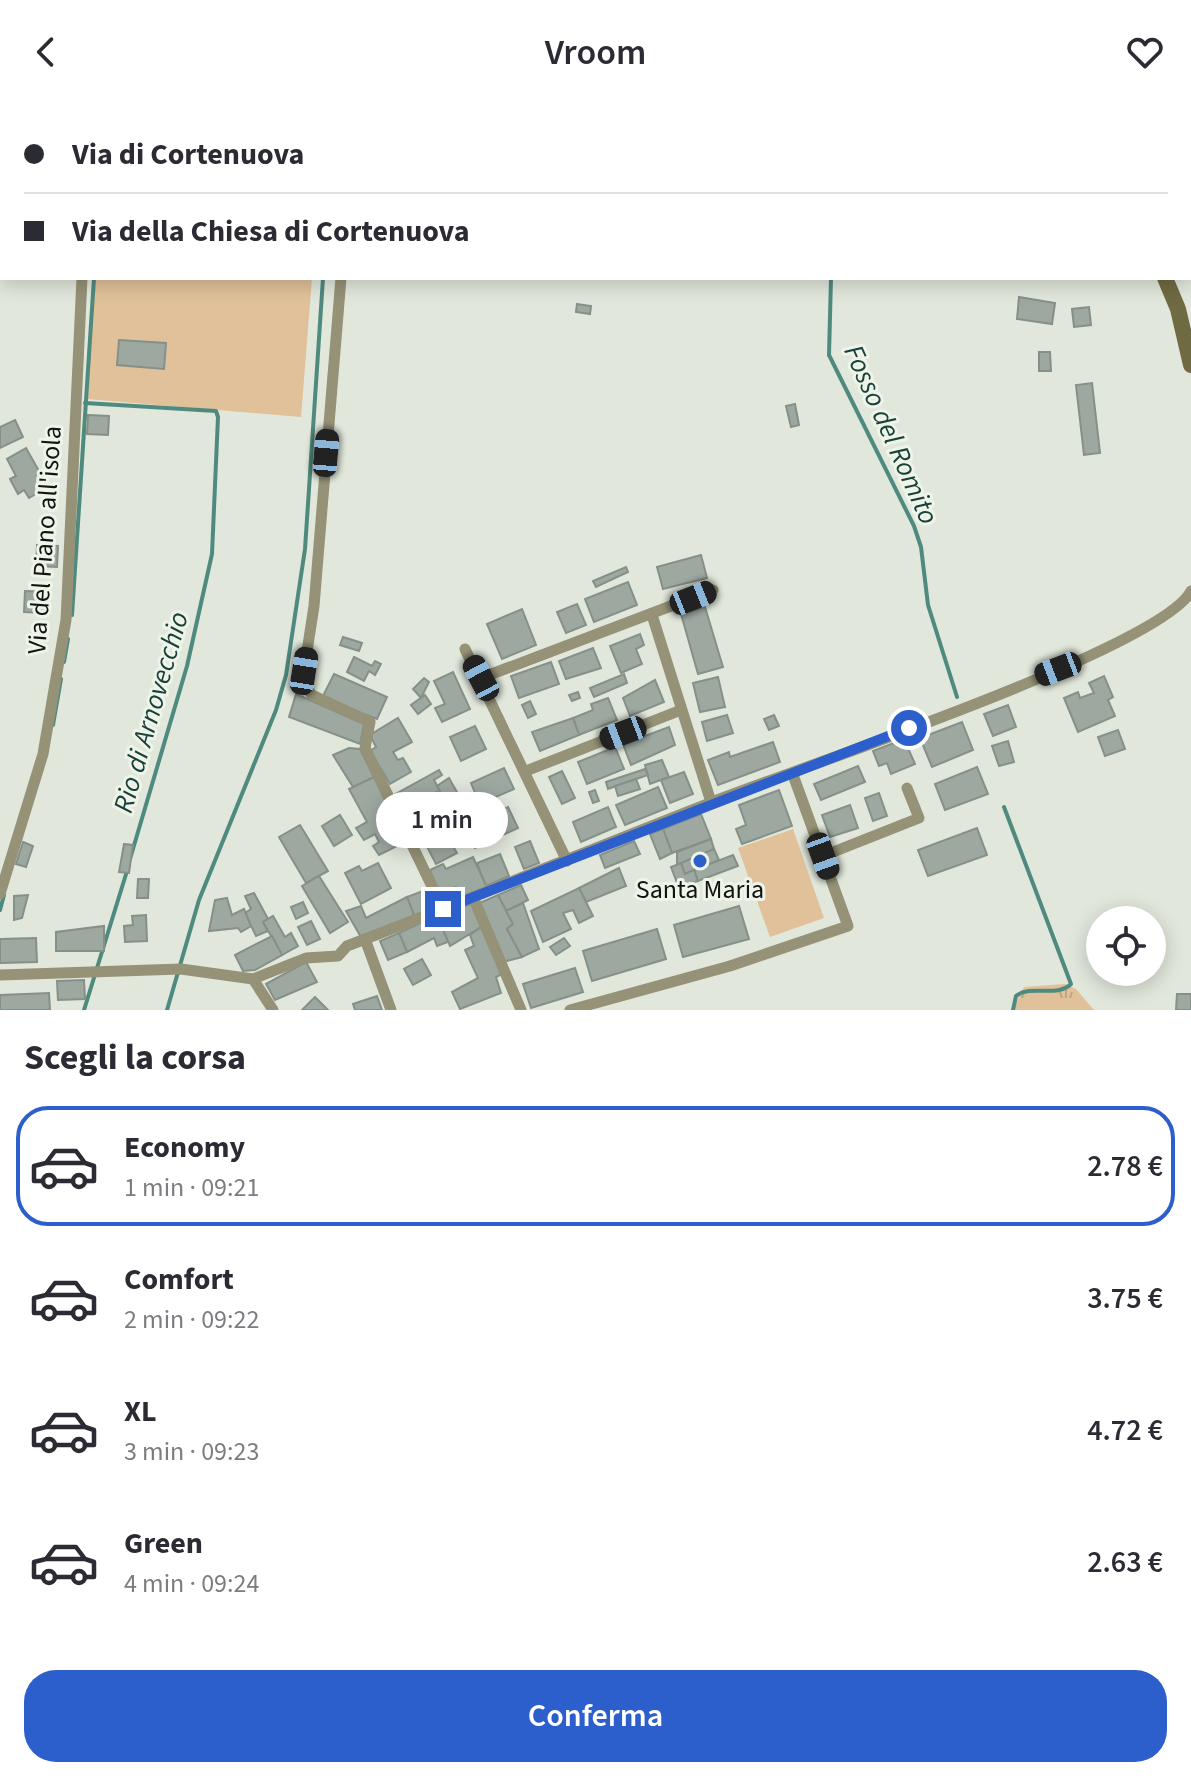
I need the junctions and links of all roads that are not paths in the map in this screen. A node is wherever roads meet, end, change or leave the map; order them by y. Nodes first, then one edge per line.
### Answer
1 (82, 280) edge
2 (341, 280) edge
3 (1166, 280) edge
4 (1191, 365) edge
5 (713, 590) dead end
6 (1191, 591) edge
7 (1191, 608) edge
8 (1173, 612) junction
9 (652, 615) junction
10 (465, 649) dead end
11 (481, 678) junction
12 (681, 710) junction
13 (526, 771) junction
14 (793, 775) junction
15 (907, 788) dead end
16 (716, 801) junction
17 (823, 856) junction
18 (567, 861) junction
19 (0, 894) edge
20 (473, 897) junction
21 (443, 909) junction
22 (365, 939) junction
23 (0, 975) edge
24 (253, 979) junction
25 (273, 1010) edge
26 (391, 1010) edge
27 (521, 1010) edge
28 (570, 1010) edge

1 - 19 street, Via del Piano all'isola
2 - 21 street
3 - 4 street
5 - 9 street
6 - 8 street
7 - 8 street
8 - 14 street
9 - 11 street
9 - 12 street
10 - 11 street
11 - 13 street
12 - 13 street
12 - 16 street
13 - 18 street
14 - 16 street
14 - 17 street
15 - 17 street
16 - 18 street
17 - 28 street
18 - 20 street
20 - 21 street
20 - 27 street
21 - 22 street
22 - 24 street
22 - 26 street
23 - 24 street
24 - 25 street

